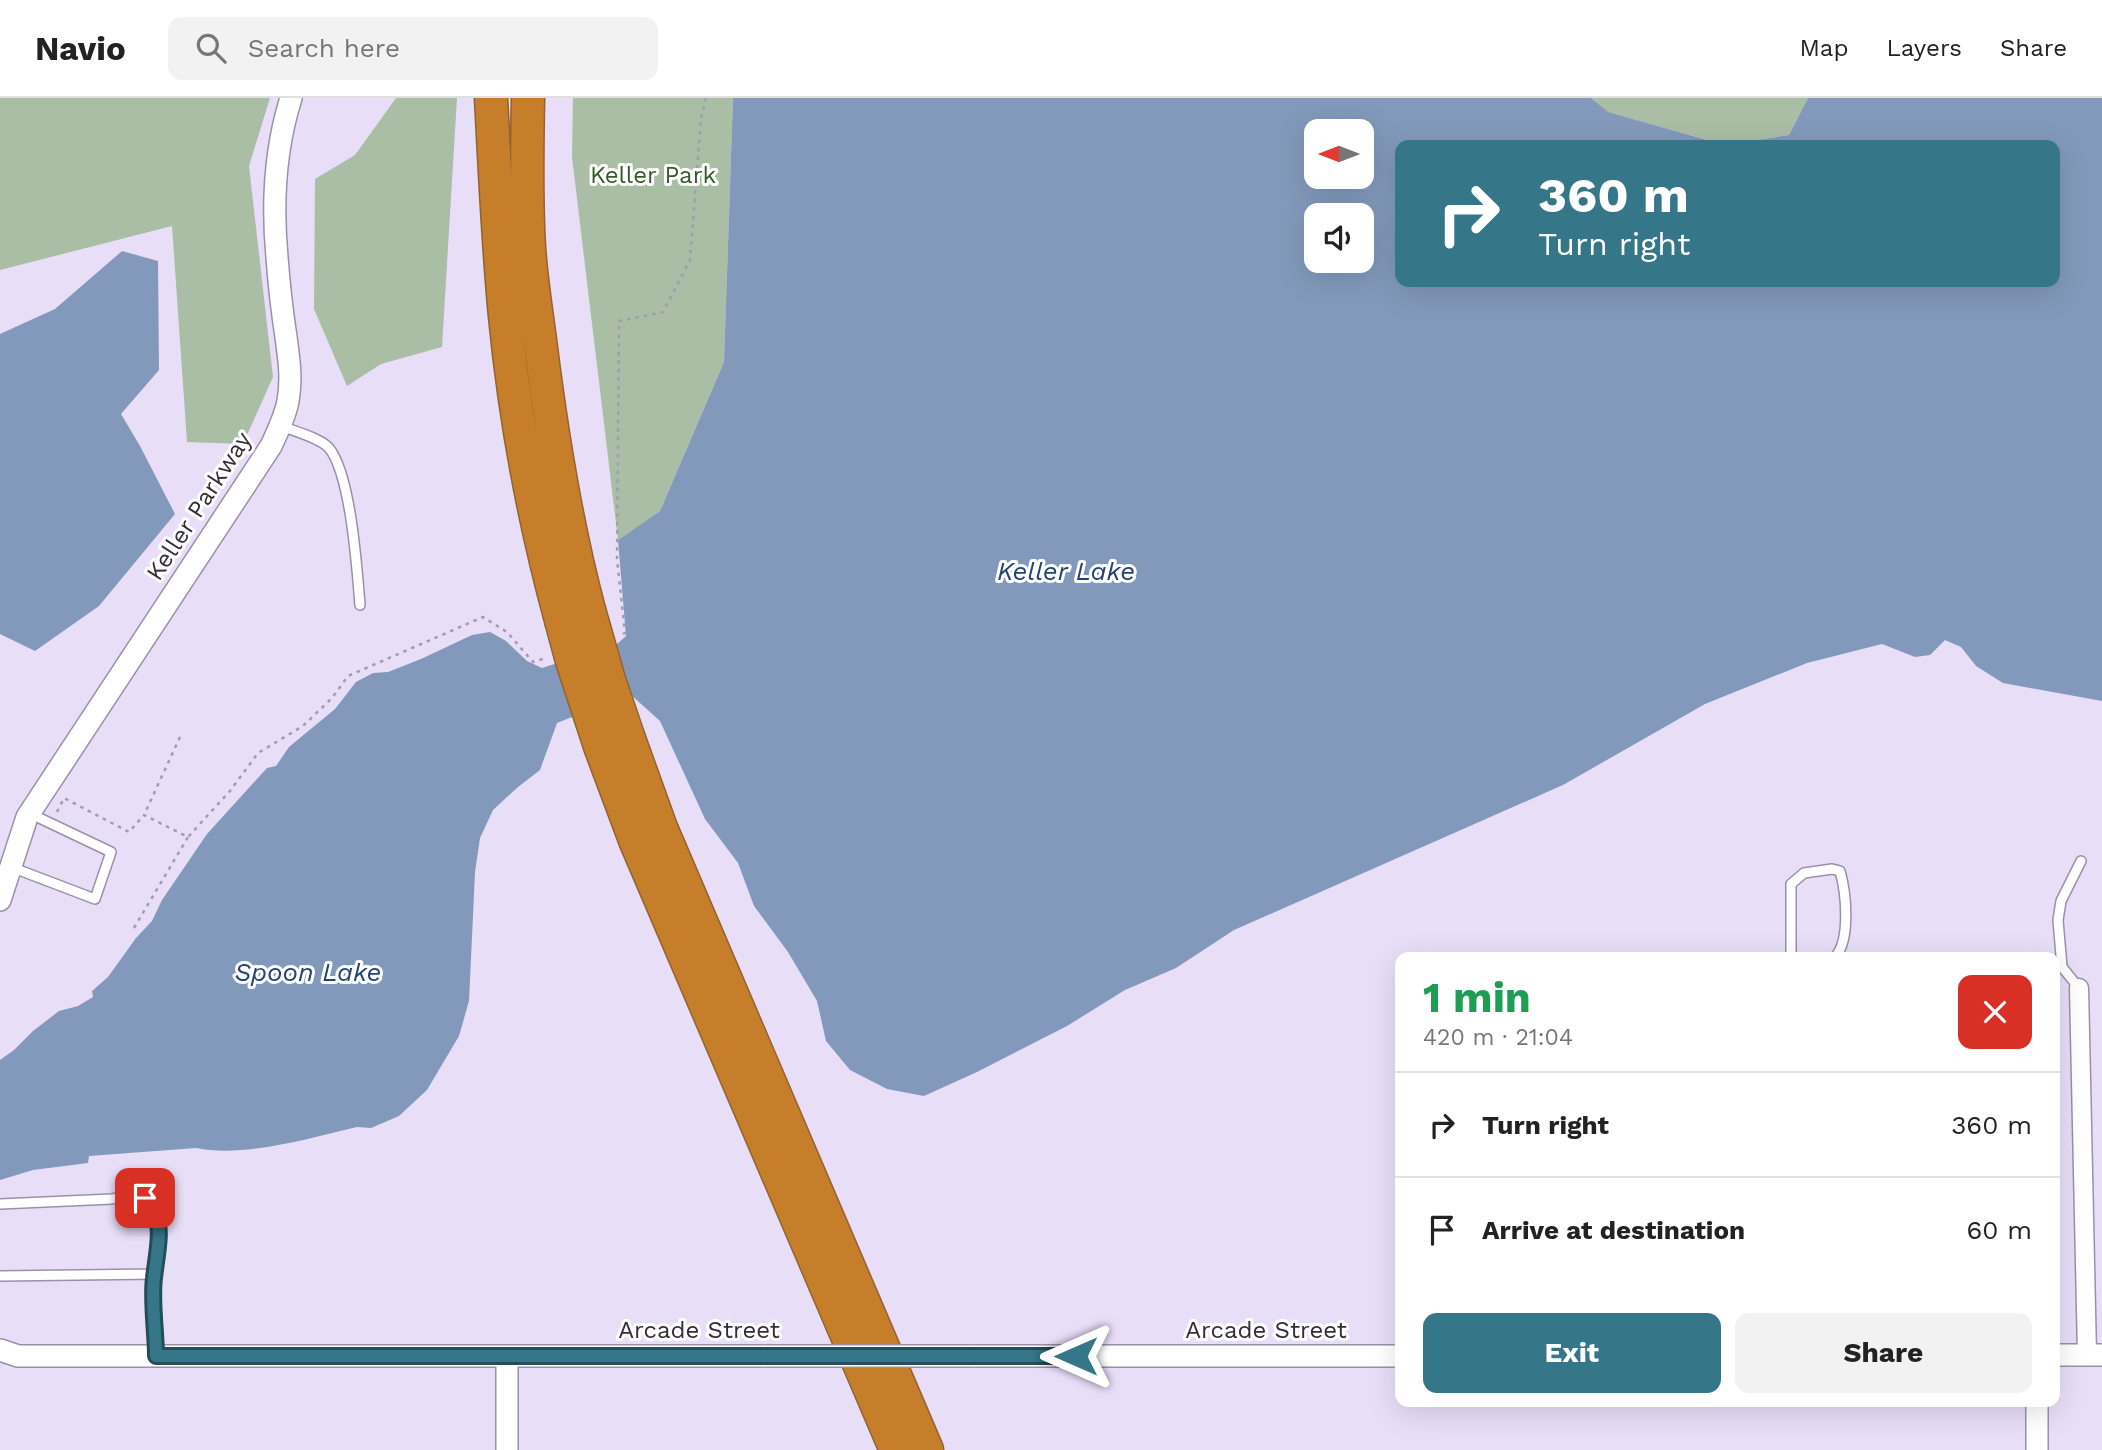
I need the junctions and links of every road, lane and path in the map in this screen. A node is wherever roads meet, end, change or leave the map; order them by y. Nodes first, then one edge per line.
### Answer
1 (290, 98) edge
2 (491, 98) edge
3 (501, 98) edge
4 (527, 98) edge
5 (533, 98) edge
6 (706, 98) edge
7 (527, 175) junction
8 (503, 292) junction
9 (281, 426) junction
10 (360, 605) dead end
11 (575, 615) junction
12 (616, 638) dead end
13 (533, 662) dead end
14 (180, 737) dead end
15 (615, 744) junction
16 (32, 809) junction
17 (144, 815) junction
18 (188, 837) junction
19 (2081, 861) dead end
20 (11, 867) junction
21 (0, 900) edge
22 (134, 928) dead end
23 (1791, 952) edge
24 (1840, 952) edge
25 (2079, 988) joint
26 (0, 1204) edge
27 (155, 1274) junction
28 (0, 1276) edge
29 (0, 1350) edge
30 (2095, 1355) edge
31 (156, 1356) junction
32 (507, 1356) junction
33 (1395, 1356) edge
34 (2060, 1356) edge
35 (2037, 1407) edge
36 (507, 1450) edge
37 (896, 1450) edge
38 (927, 1450) edge
39 (2037, 1450) edge

1 - 9 street, Keller Parkway
2 - 8 highway
3 - 8 highway
4 - 7 highway
5 - 7 highway
6 - 12 path
7 - 11 highway
8 - 11 highway
9 - 10 lane
9 - 16 street, Keller Parkway
11 - 15 highway, bridge
13 - 18 path
14 - 17 path
15 - 37 highway
15 - 38 highway
16 - 17 path
16 - 20 street, Keller Parkway
16 - 20 lane
17 - 18 path
18 - 22 path
19 - 25 lane
20 - 21 street, Keller Parkway
23 - 24 lane
25 - 30 street
26 - 27 lane
27 - 28 lane
27 - 31 lane
29 - 31 street, Arcade Street
30 - 34 street
31 - 32 street, Arcade Street
32 - 33 street, Arcade Street, bridge
32 - 36 street
35 - 39 street

